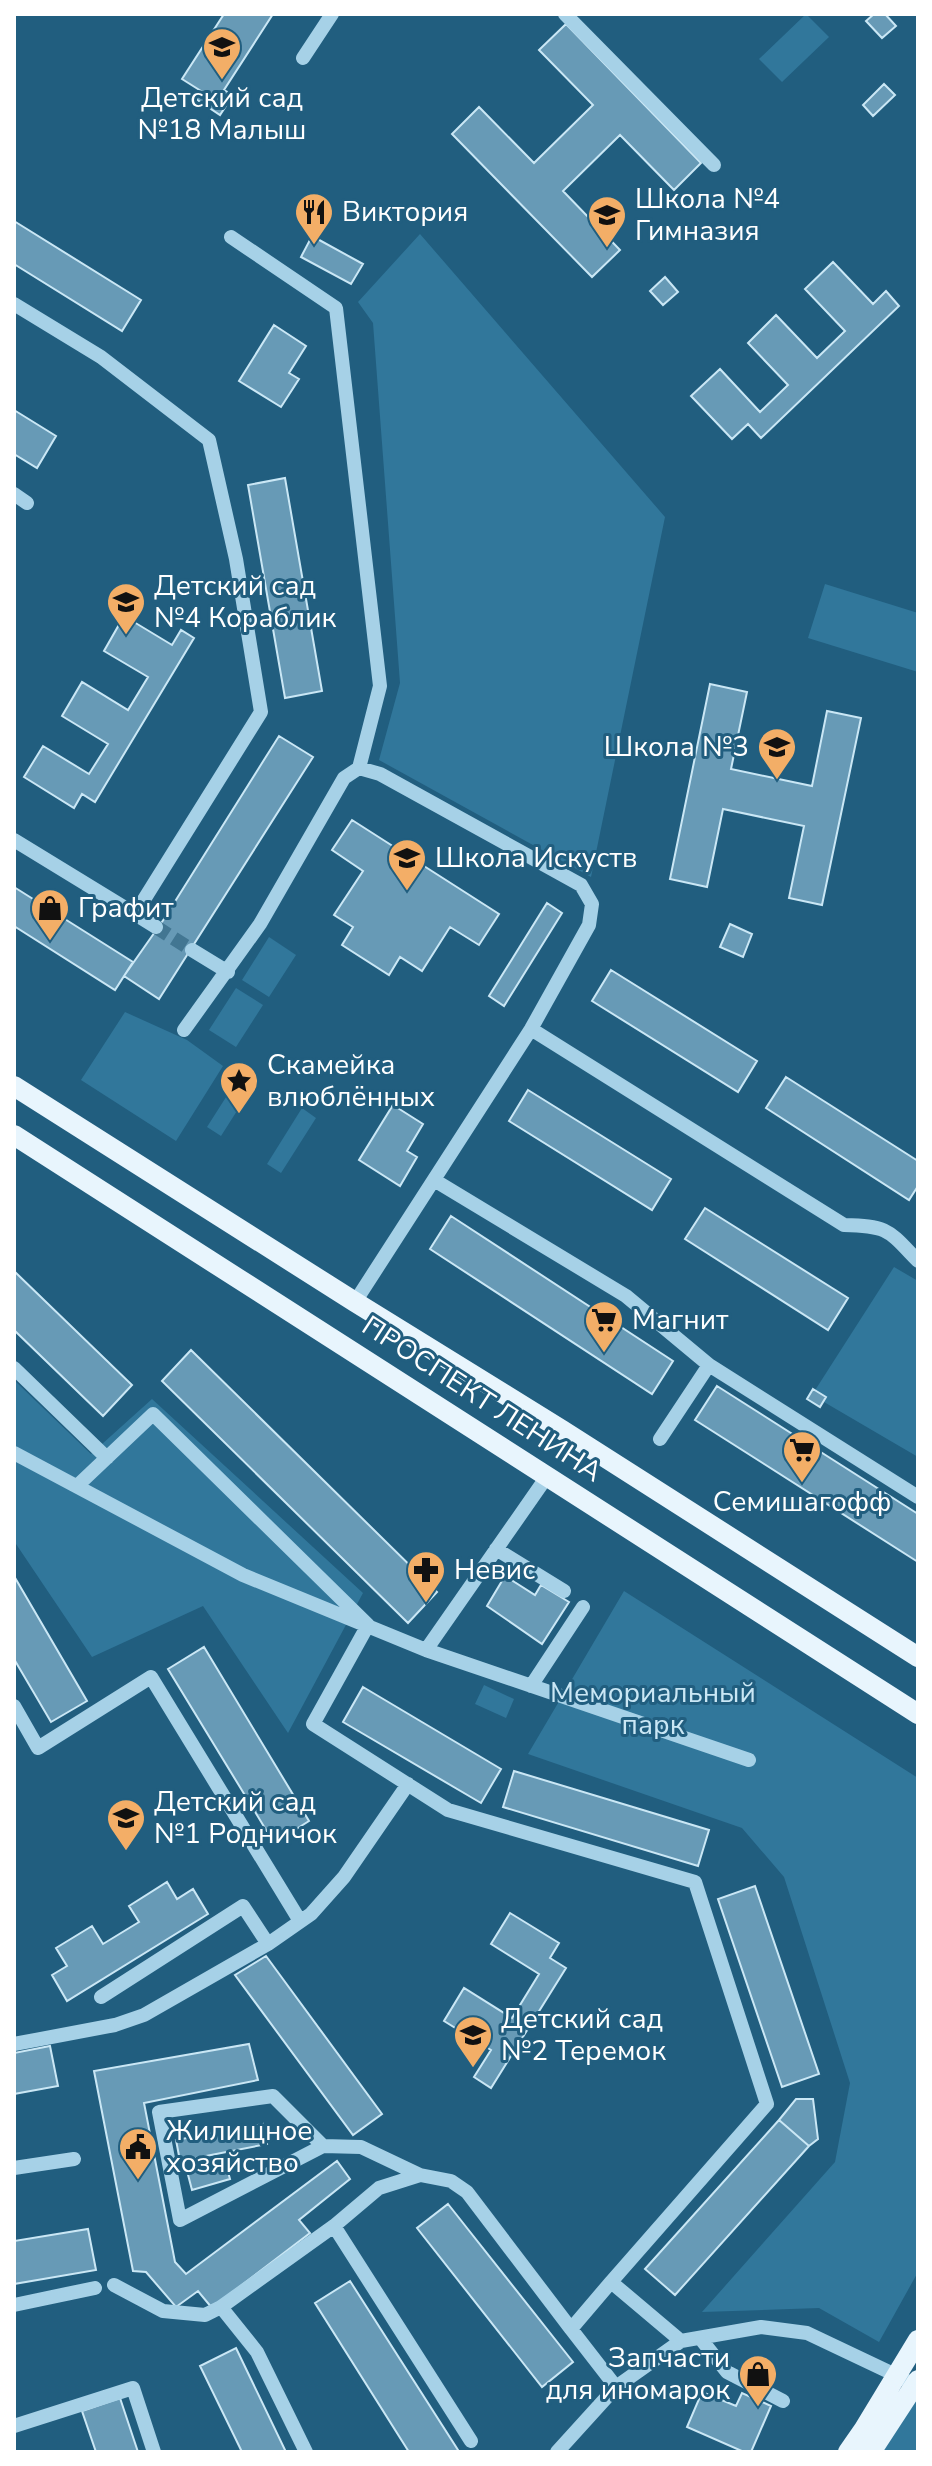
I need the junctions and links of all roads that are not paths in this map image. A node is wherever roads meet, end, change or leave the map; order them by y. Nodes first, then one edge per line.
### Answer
1 (332, 14) edge
2 (565, 14) edge
3 (303, 58) dead end
4 (714, 165) dead end
5 (231, 237) dead end
6 (14, 304) edge
7 (14, 494) edge
8 (27, 503) dead end
9 (359, 768) junction
10 (14, 840) edge
11 (135, 914) junction
12 (156, 927) tunnel mouth
13 (192, 950) tunnel mouth
14 (228, 972) junction
15 (531, 1029) junction
16 (184, 1030) dead end
17 (14, 1086) edge
18 (14, 1135) edge
19 (434, 1180) junction
20 (918, 1261) edge
21 (355, 1302) junction
22 (709, 1365) junction
23 (14, 1368) edge
24 (660, 1439) dead end
25 (14, 1453) edge
26 (107, 1458) junction
27 (548, 1475) junction
28 (77, 1486) junction
29 (918, 1497) edge
30 (496, 1549) junction
31 (564, 1591) dead end
32 (583, 1607) dead end
33 (368, 1625) junction
34 (426, 1650) junction
35 (918, 1657) edge
36 (531, 1686) junction
37 (14, 1706) edge
38 (918, 1714) edge
39 (749, 1760) dead end
40 (408, 1784) junction
41 (300, 1921) junction
42 (268, 1944) junction
43 (101, 1997) dead end
44 (14, 2044) edge
45 (323, 2146) junction
46 (74, 2159) dead end
47 (14, 2168) edge
48 (420, 2175) junction
49 (334, 2226) junction
50 (611, 2282) junction
51 (114, 2285) dead end
52 (95, 2288) dead end
53 (14, 2305) edge
54 (221, 2307) junction
55 (571, 2329) junction
56 (700, 2338) junction
57 (918, 2340) edge
58 (681, 2341) junction
59 (910, 2380) edge
60 (616, 2387) junction
61 (783, 2401) dead end
62 (14, 2426) edge
63 (471, 2441) dead end
64 (154, 2452) edge
65 (306, 2452) edge
66 (557, 2452) edge
67 (848, 2452) edge
68 (871, 2452) edge

1 - 3 street
2 - 4 street
5 - 9 street
6 - 11 street
7 - 8 street
9 - 14 street
9 - 15 street
10 - 11 street
11 - 12 street
13 - 14 street
14 - 16 street
15 - 19 street
15 - 20 street
17 - 21 main road, ПРОСПЕКТ ЛЕНИНА
18 - 27 main road, ПРОСПЕКТ ЛЕНИНА
19 - 21 street
19 - 22 street
21 - 35 main road, ПРОСПЕКТ ЛЕНИНА
22 - 24 street
22 - 29 street
23 - 26 street
25 - 28 street
26 - 28 street
26 - 33 street
27 - 30 street
27 - 38 main road, ПРОСПЕКТ ЛЕНИНА
28 - 33 street
30 - 31 street
30 - 34 street
32 - 36 street
33 - 34 street
33 - 40 street
34 - 36 street
36 - 39 street
37 - 41 street
40 - 41 street
40 - 50 street
41 - 42 street
42 - 43 street
42 - 44 street
45 - 45 street
45 - 48 street
46 - 47 street
48 - 49 street
48 - 55 street
49 - 54 street
49 - 63 street
50 - 55 street
50 - 58 street
51 - 54 street
52 - 53 street
54 - 65 street
55 - 60 street
56 - 58 street
56 - 59 street
56 - 61 street
57 - 59 main road
58 - 60 street
59 - 67 main road
59 - 68 main road
60 - 66 street
62 - 64 street

